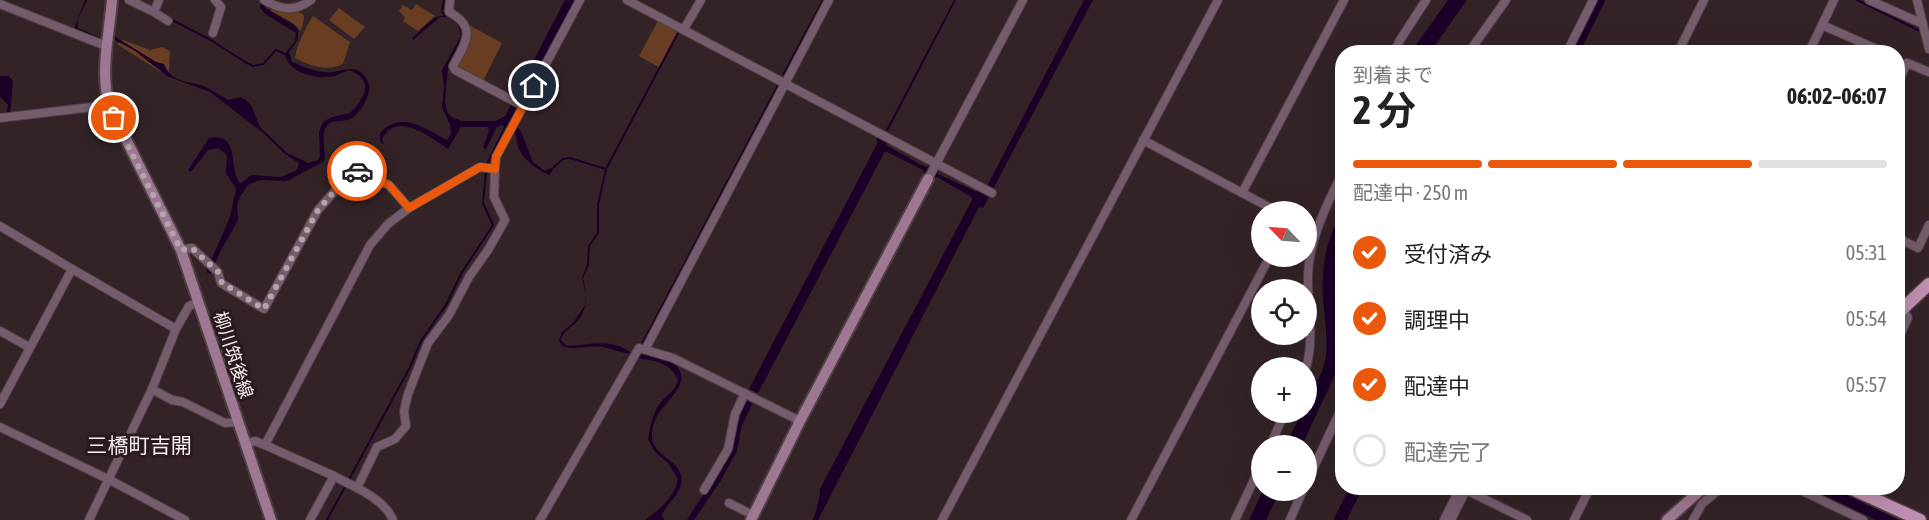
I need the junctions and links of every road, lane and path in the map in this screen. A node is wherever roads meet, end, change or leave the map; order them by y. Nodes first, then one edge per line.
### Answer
1 (112, 0) edge
2 (129, 0) edge
3 (159, 0) edge
4 (215, 0) edge
5 (264, 0) edge
6 (311, 0) edge
7 (450, 0) edge
8 (580, 0) edge
9 (627, 0) edge
10 (701, 0) edge
11 (829, 0) edge
12 (1023, 0) edge
13 (1218, 0) edge
14 (1344, 0) edge
15 (1426, 0) edge
16 (1506, 0) edge
17 (1593, 0) edge
18 (1704, 0) edge
19 (1834, 0) edge
20 (1869, 0) edge
21 (1917, 0) edge
22 (0, 4) edge
23 (154, 12) junction
24 (1923, 19) edge
25 (168, 21) dead end
26 (1822, 25) junction
27 (684, 29) junction
28 (213, 33) dead end
29 (1397, 45) edge
30 (1474, 45) edge
31 (1570, 45) edge
32 (1682, 45) edge
33 (1812, 45) edge
34 (1867, 45) edge
35 (106, 46) junction
36 (1929, 49) edge
37 (1905, 67) edge
38 (1929, 72) edge
39 (786, 82) junction
40 (109, 105) junction
41 (523, 106) junction
42 (0, 118) edge
43 (1143, 140) junction
44 (935, 165) junction
45 (495, 169) junction
46 (928, 179) joint
47 (1335, 191) edge
48 (992, 193) dead end
49 (1242, 193) junction
50 (1257, 201) edge
51 (409, 208) junction
52 (1929, 225) edge
53 (0, 226) edge
54 (1905, 242) edge
55 (181, 250) junction
56 (1264, 267) edge
57 (72, 269) junction
58 (1929, 284) edge
59 (198, 302) junction
60 (1905, 306) edge
61 (176, 329) junction
62 (0, 331) edge
63 (29, 347) junction
64 (646, 348) junction
65 (1308, 357) edge
66 (152, 389) junction
67 (746, 394) junction
68 (0, 404) edge
69 (238, 422) junction
70 (800, 422) junction
71 (1335, 422) edge
72 (0, 427) edge
73 (245, 444) junction
74 (265, 445) junction
75 (1317, 460) edge
76 (334, 476) junction
77 (108, 479) junction
78 (1251, 486) edge
79 (357, 488) junction
80 (704, 490) dead end
81 (1456, 495) edge
82 (1464, 495) edge
83 (1476, 495) edge
84 (1586, 495) edge
85 (1695, 495) edge
86 (1713, 495) edge
87 (1811, 495) edge
88 (1865, 495) edge
89 (1299, 501) edge
90 (729, 503) dead end
91 (752, 518) edge
92 (89, 520) edge
93 (185, 520) edge
94 (271, 520) edge
95 (310, 520) edge
96 (393, 520) edge
97 (540, 520) edge
98 (942, 520) edge
99 (1131, 520) edge
100 (1235, 520) edge
101 (1290, 520) edge
102 (1444, 520) edge
103 (1451, 520) edge
104 (1527, 520) edge
105 (1574, 520) edge
106 (1667, 520) edge
107 (1693, 520) edge
108 (1863, 520) edge
109 (1920, 520) edge

1 - 35 main road, 柳川筑後線
2 - 23 street
3 - 23 street
4 - 28 street
5 - 6 street
7 - 41 street
8 - 41 street
9 - 27 street
10 - 27 street
11 - 39 street
12 - 44 street
13 - 43 street
14 - 49 street
15 - 29 street
16 - 30 street
17 - 31 street
18 - 32 street
19 - 26 street
20 - 24 street
21 - 24 street
22 - 35 street
23 - 25 street
24 - 36 street
26 - 33 street
26 - 34 street
27 - 39 street
35 - 40 main road, 柳川筑後線
37 - 38 street
39 - 44 street
39 - 64 street
40 - 42 street
40 - 55 main road, 柳川筑後線
41 - 45 street
43 - 49 street
43 - 98 street
44 - 46 street
44 - 48 street
45 - 51 street
45 - 79 street
46 - 70 main road
47 - 65 street
49 - 50 street
51 - 55 street
51 - 74 street
52 - 54 street
53 - 57 street
55 - 59 main road, 柳川筑後線
56 - 99 street
57 - 61 street
57 - 63 street
58 - 60 main road
59 - 61 street
59 - 69 main road, 柳川筑後線
61 - 66 street
62 - 63 street
63 - 68 street
64 - 67 street
64 - 97 street
66 - 69 street
66 - 77 street
67 - 70 street
67 - 80 street
69 - 73 main road, 柳川筑後線
70 - 91 main road
71 - 75 street
72 - 77 street
73 - 74 street
73 - 94 main road, 柳川筑後線
74 - 76 street
76 - 79 street
76 - 95 street
77 - 92 street
77 - 93 street
78 - 100 street
79 - 96 street
81 - 102 street
82 - 103 street
83 - 104 street
84 - 105 street
85 - 106 main road
86 - 107 street
87 - 108 street
88 - 109 main road
89 - 101 street
90 - 91 street

